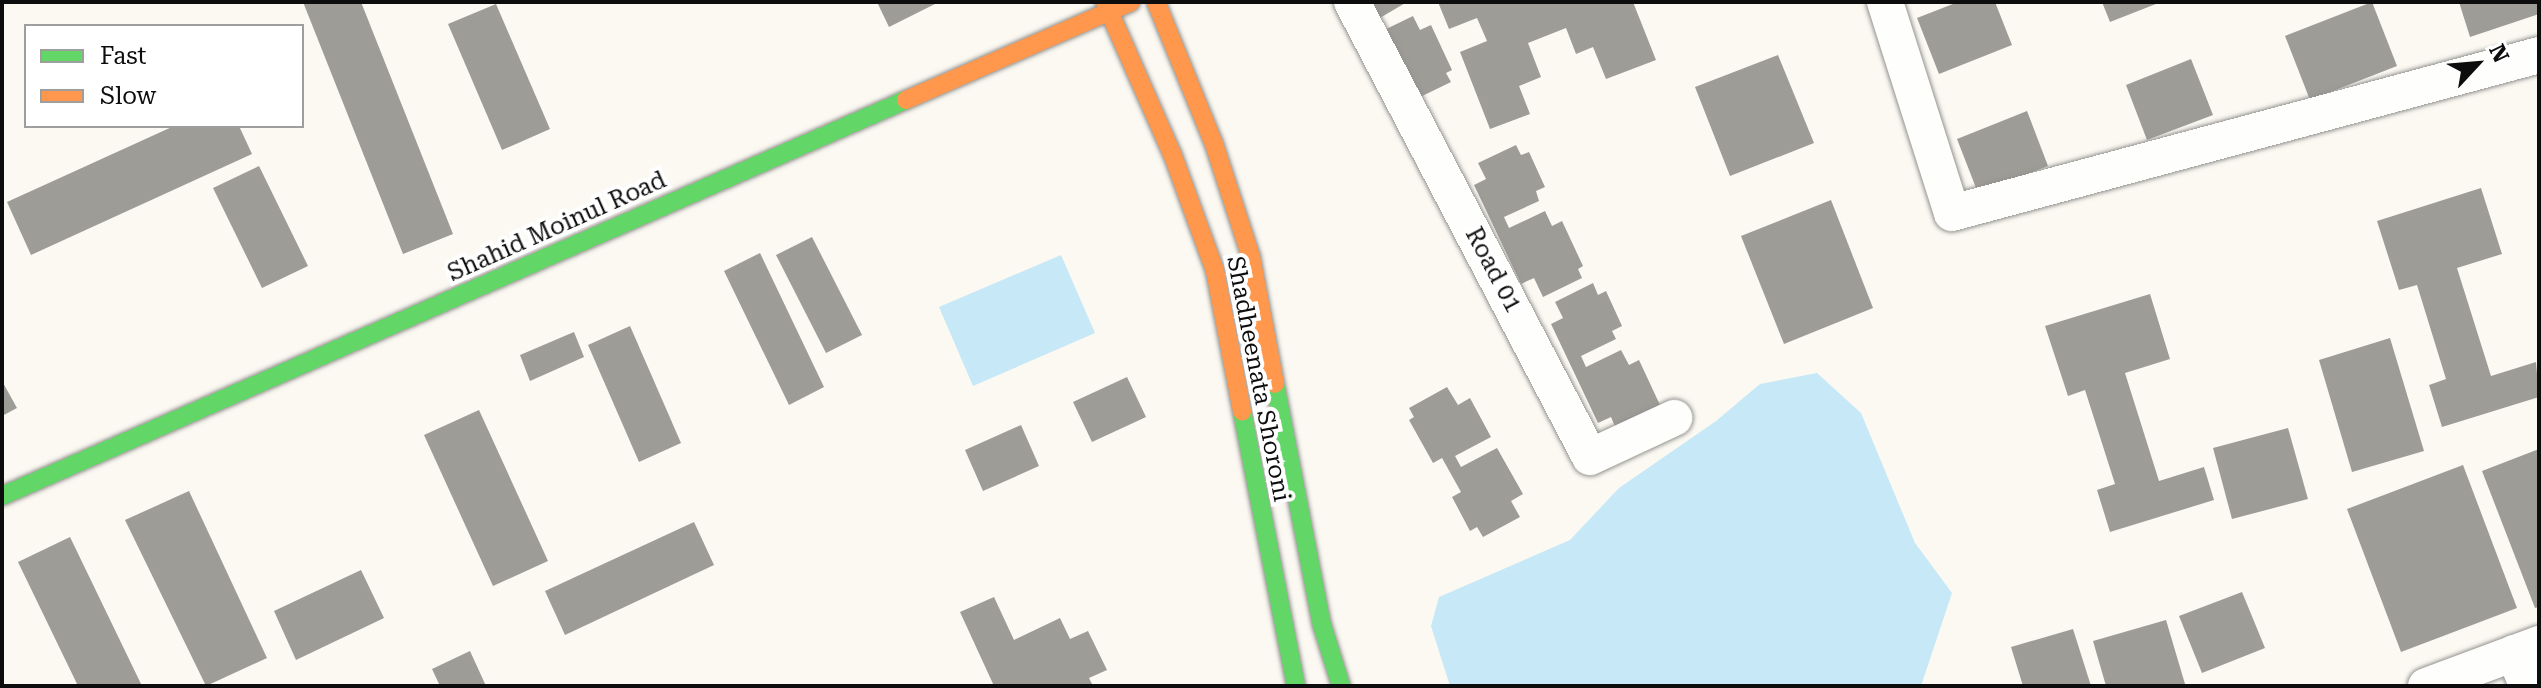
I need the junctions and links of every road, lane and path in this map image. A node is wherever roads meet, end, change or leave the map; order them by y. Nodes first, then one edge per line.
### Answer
1 (1131, 2) edge
2 (1156, 2) edge
3 (1352, 2) edge
4 (1885, 2) edge
5 (1107, 7) edge
6 (2539, 55) edge
7 (1674, 418) dead end
8 (2, 496) edge
9 (2527, 648) edge
10 (1296, 686) edge
11 (1341, 686) edge
12 (2426, 686) edge
13 (2527, 686) edge

1 - 5 main road, Shahid Moinul Road
2 - 11 main road, Shadheenata Shoroni
3 - 7 street, Road 01
4 - 6 street
5 - 8 main road, Shahid Moinul Road
5 - 10 main road, Shadheenata Shoroni
9 - 12 street
9 - 13 street

